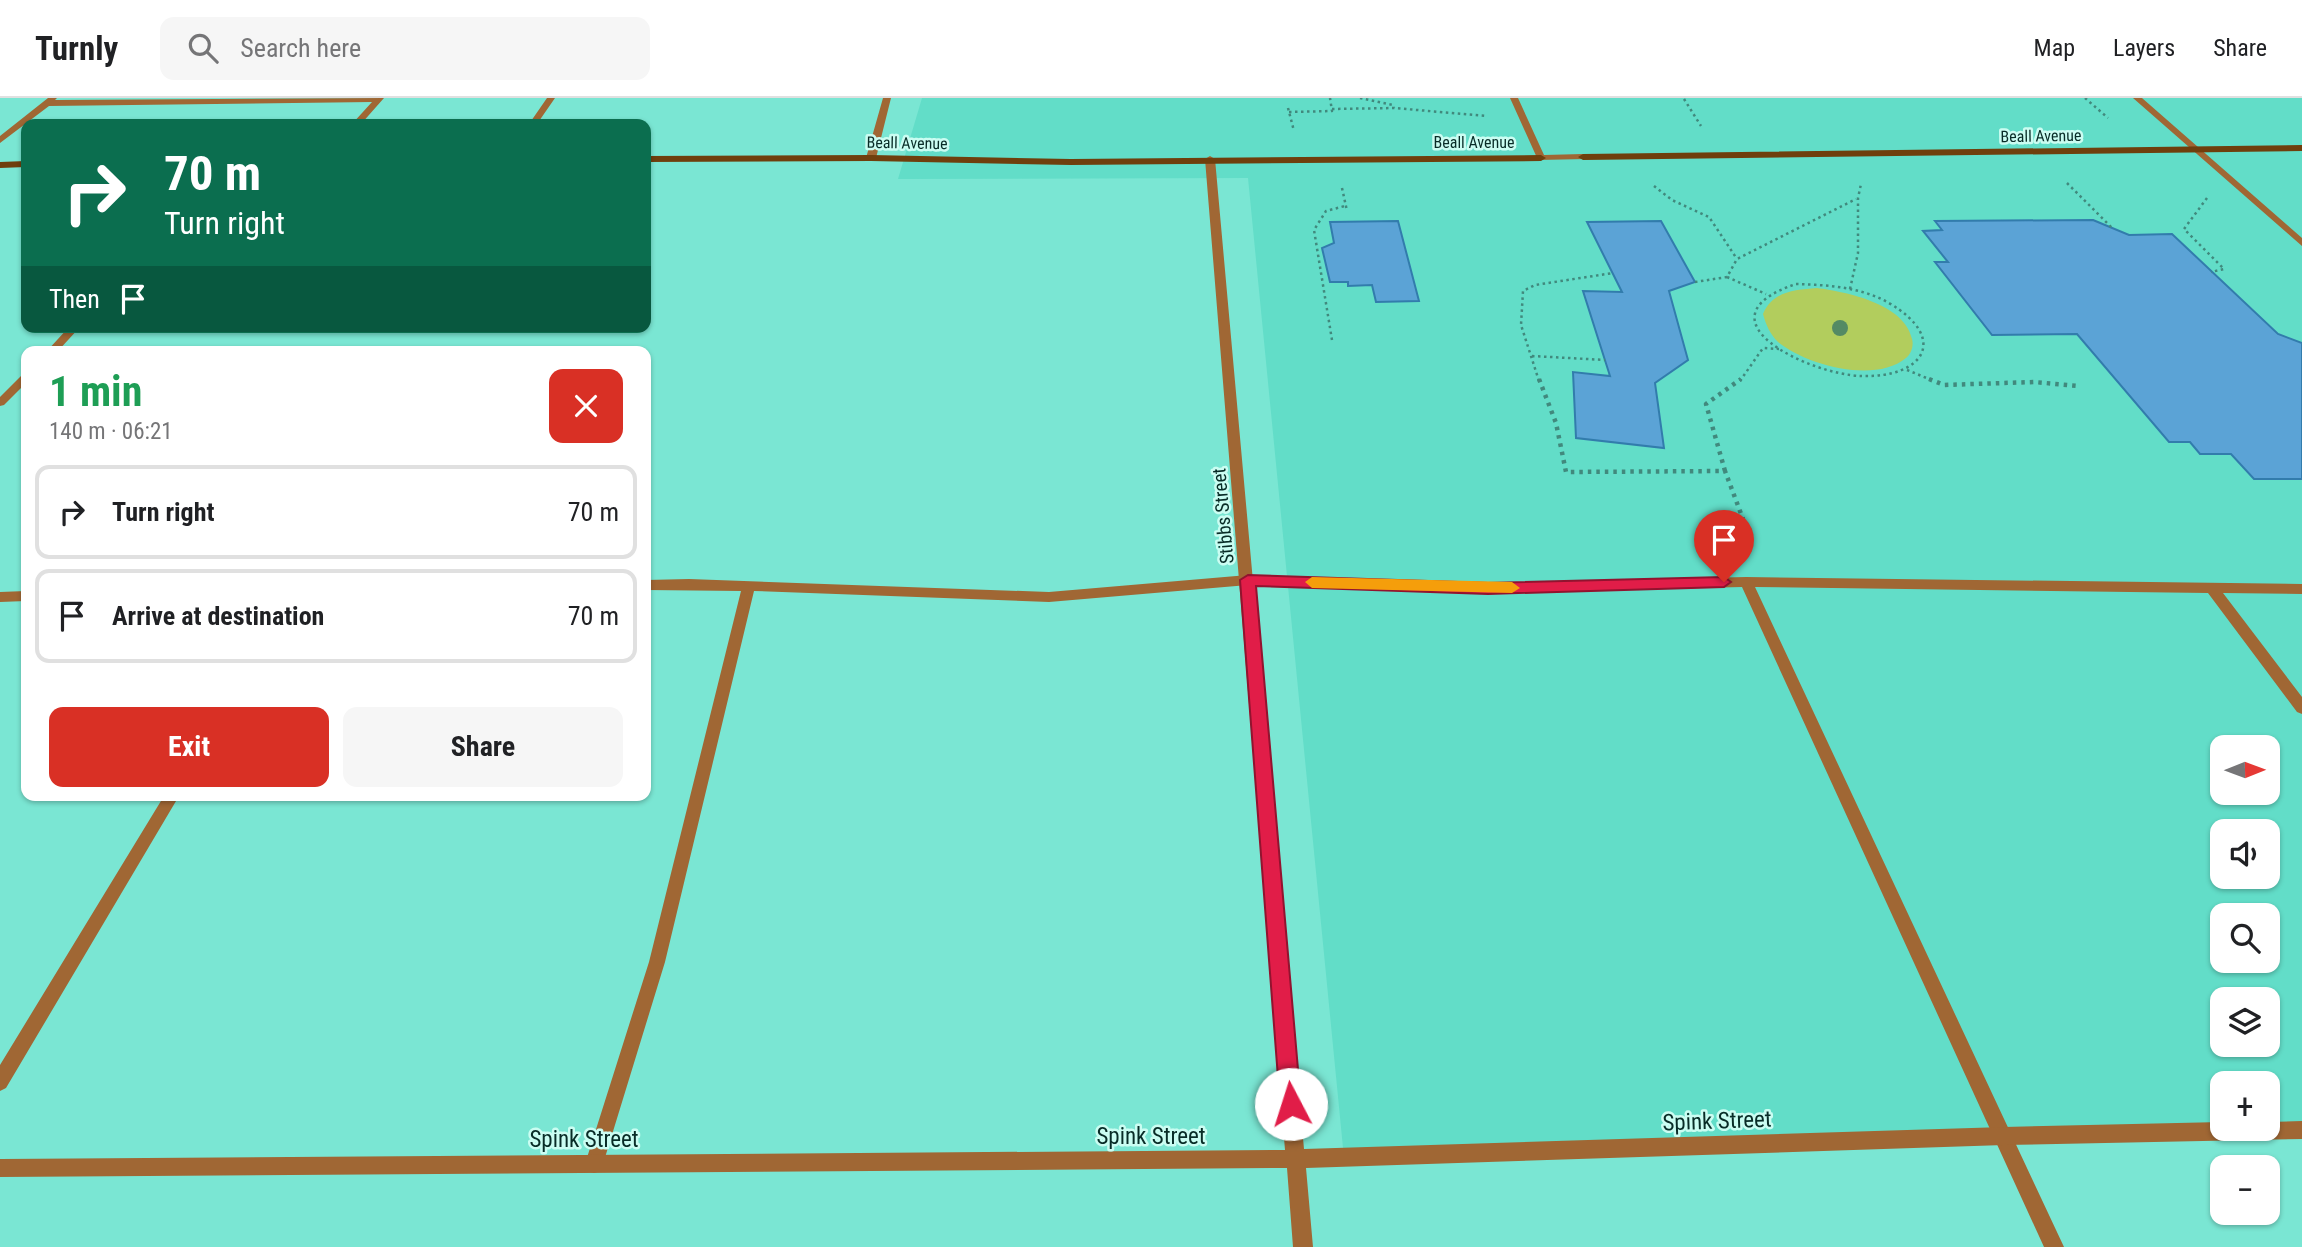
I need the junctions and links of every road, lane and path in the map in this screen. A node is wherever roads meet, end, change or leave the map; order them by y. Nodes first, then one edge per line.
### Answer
1 (551, 98) edge
2 (887, 98) edge
3 (1331, 98) edge
4 (1360, 98) edge
5 (1514, 98) edge
6 (2085, 98) edge
7 (2137, 98) edge
8 (379, 99) edge
9 (1684, 99) edge
10 (50, 100) edge
11 (1394, 108) junction
12 (1332, 109) junction
13 (1498, 116) dead end
14 (26, 119) edge
15 (361, 119) edge
16 (536, 119) edge
17 (2111, 121) dead end
18 (21, 123) edge
19 (1706, 132) dead end
20 (1295, 135) dead end
21 (0, 140) edge
22 (2302, 148) edge
23 (2194, 150) junction
24 (1850, 153) junction
25 (871, 158) junction
26 (1541, 158) junction
27 (651, 159) edge
28 (1210, 159) junction
29 (21, 164) edge
30 (0, 165) edge
31 (2063, 180) dead end
32 (1647, 181) dead end
33 (2213, 190) dead end
34 (1856, 199) junction
35 (1345, 205) dead end
36 (2112, 228) dead end
37 (2302, 243) edge
38 (1737, 259) junction
39 (2211, 272) dead end
40 (1613, 273) dead end
41 (1727, 277) junction
42 (1695, 282) dead end
43 (1850, 289) junction
44 (1767, 295) junction
45 (69, 333) edge
46 (1332, 340) dead end
47 (57, 346) edge
48 (1779, 349) junction
49 (1532, 356) junction
50 (1605, 360) dead end
51 (1907, 370) junction
52 (21, 382) edge
53 (2079, 386) dead end
54 (0, 403) edge
55 (1725, 471) junction
56 (1743, 519) dead end
57 (1248, 580) junction
58 (1746, 582) junction
59 (651, 584) edge
60 (749, 586) junction
61 (2212, 588) junction
62 (2302, 589) edge
63 (21, 596) edge
64 (0, 597) edge
65 (2302, 708) edge
66 (169, 801) edge
67 (0, 1082) edge
68 (2302, 1130) edge
69 (2004, 1136) junction
70 (1295, 1159) junction
71 (594, 1164) junction
72 (0, 1168) edge
73 (1303, 1247) edge
74 (2054, 1247) edge

1 - 16 street
2 - 25 street
3 - 12 path
4 - 11 path
5 - 26 street
6 - 17 path
7 - 23 street
8 - 10 street
8 - 15 street
9 - 19 path
10 - 14 street
11 - 12 path
11 - 13 path
12 - 20 path
18 - 21 street
22 - 23 street, Beall Avenue
23 - 24 street, Beall Avenue
23 - 37 street
24 - 26 street, Beall Avenue
24 - 34 path
25 - 27 street, Beall Avenue
25 - 28 street, Beall Avenue
26 - 28 street, Beall Avenue
28 - 57 street, Stibbs Street
29 - 30 street
31 - 36 path
32 - 38 path
33 - 39 path
34 - 38 path
34 - 43 path
35 - 46 path
38 - 41 path
40 - 49 path
41 - 42 path
41 - 44 path
43 - 44 path
43 - 51 path
44 - 48 path
45 - 47 street
48 - 51 path
48 - 55 path
49 - 50 path
49 - 55 path
51 - 53 path
52 - 54 street
55 - 56 path
57 - 58 street
57 - 60 street
57 - 70 street, Stibbs Street
58 - 61 street
58 - 69 street
59 - 60 street
60 - 71 street
61 - 62 street
61 - 65 street
63 - 64 street
66 - 67 street
68 - 69 street, Spink Street
69 - 70 street, Spink Street
69 - 74 street
70 - 71 street, Spink Street
70 - 73 street, Stibbs Street
71 - 72 street, Spink Street

